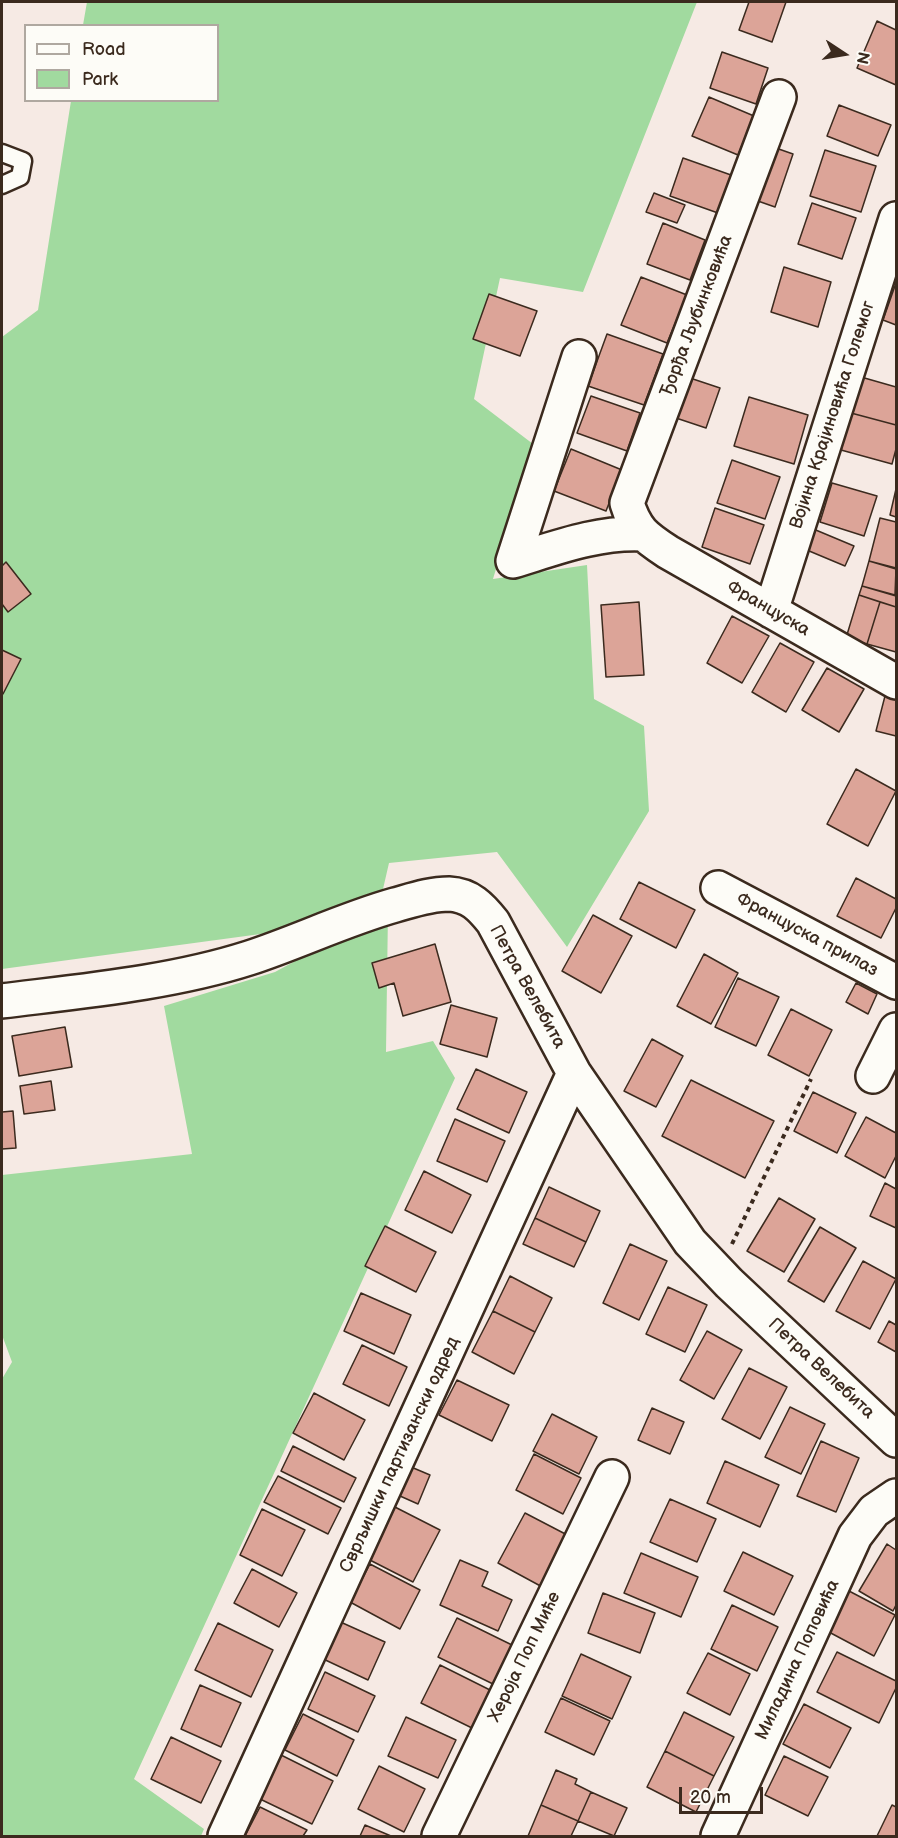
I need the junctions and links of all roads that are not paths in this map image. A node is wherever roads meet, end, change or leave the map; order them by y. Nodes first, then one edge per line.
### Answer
1 (779, 97) dead end
2 (2, 153) edge
3 (2, 185) edge
4 (897, 219) edge
5 (579, 357) dead end
6 (642, 534) junction
7 (771, 611) junction
8 (897, 682) edge
9 (718, 888) dead end
10 (897, 982) edge
11 (2, 1001) edge
12 (897, 1030) edge
13 (574, 1073) junction
14 (873, 1076) dead end
15 (897, 1440) edge
16 (612, 1477) dead end
17 (897, 1497) edge
18 (225, 1836) edge
19 (439, 1836) edge
20 (717, 1836) edge

1 - 6 street, Ђорђа Љубинковића
2 - 3 lane
4 - 7 street, Војина Крајиновића Големог
5 - 6 street
6 - 7 street, Француска
7 - 8 street, Француска
9 - 10 street, Француска прилаз
11 - 13 street, Петра Велебита
12 - 14 street
13 - 15 street, Петра Велебита
13 - 18 street, Сврљишки партизански одред
16 - 19 street, Хероја Поп Миће
17 - 20 street, Миладина Поповића

